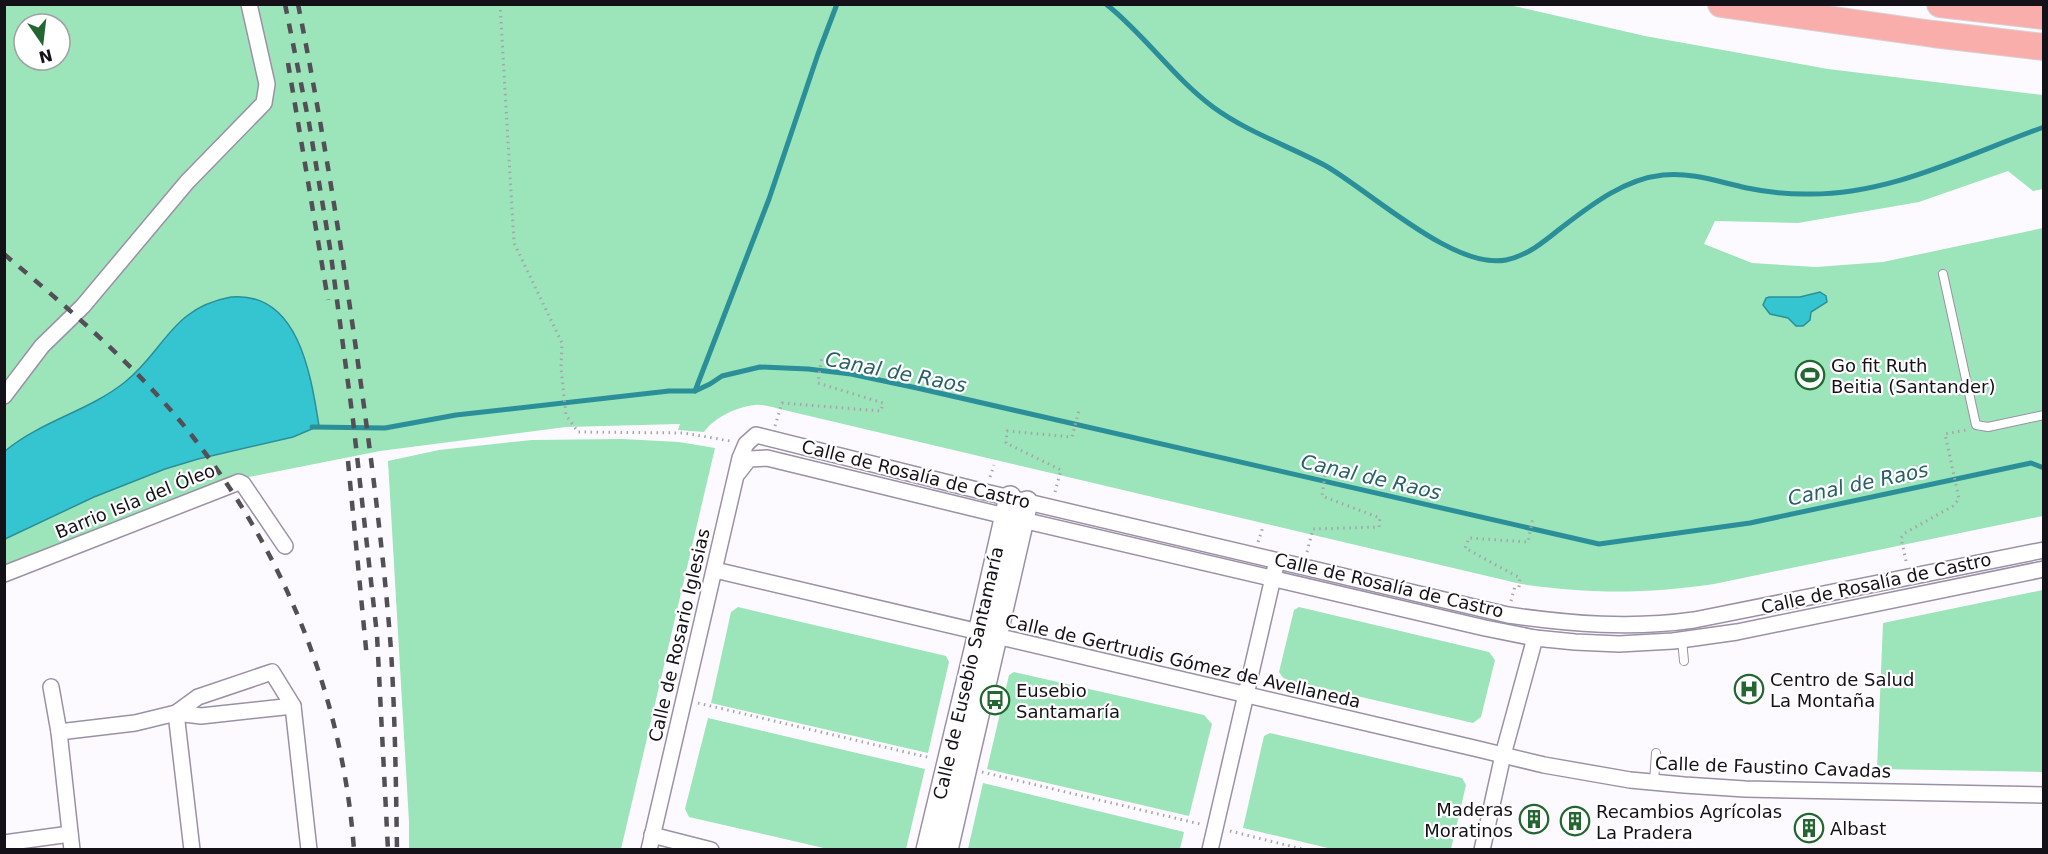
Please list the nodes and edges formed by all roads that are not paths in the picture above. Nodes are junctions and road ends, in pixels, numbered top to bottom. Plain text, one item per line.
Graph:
1 (249, 4) edge
2 (1721, 4) edge
3 (1940, 4) edge
4 (2043, 15) edge
5 (2043, 46) edge
6 (1942, 274) dead end
7 (4, 396) edge
8 (2043, 415) edge
9 (751, 439) joint
10 (737, 473) junction
11 (1016, 509) junction
12 (285, 546) dead end
13 (2043, 550) edge
14 (1277, 560) junction
15 (2043, 568) edge
16 (715, 570) junction
17 (4, 574) edge
18 (1273, 578) junction
19 (988, 635) junction
20 (1535, 638) junction
21 (1682, 640) junction
22 (1684, 662) dead end
23 (51, 687) dead end
24 (1246, 696) junction
25 (292, 706) junction
26 (176, 713) junction
27 (59, 732) junction
28 (1656, 753) dead end
29 (1503, 755) junction
30 (957, 765) junction
31 (1654, 782) junction
32 (2043, 795) edge
33 (70, 834) junction
34 (650, 842) edge
35 (4, 843) edge
36 (72, 849) edge
37 (192, 849) edge
38 (309, 849) edge
39 (711, 849) edge
40 (927, 849) edge
41 (947, 849) edge
42 (1210, 849) edge
43 (1482, 849) edge

1 - 7 street
2 - 5 highway
3 - 4 highway
6 - 8 lane
9 - 10 street, Calle de Rosario Iglesias
9 - 11 street, Calle de Rosalía de Castro
10 - 11 street, Calle de Rosalía de Castro
10 - 16 street, Calle de Rosario Iglesias
11 - 14 street, Calle de Rosalía de Castro
11 - 18 street, Calle de Rosalía de Castro
11 - 19 main road, Calle de Eusebio Santamaría
12 - 17 street, Barrio Isla del Óleo
13 - 14 street, Calle de Rosalía de Castro
14 - 18 street
15 - 21 street, Calle de Rosalía de Castro
16 - 19 street, Calle de Gertrudis Gómez de Avellaneda
16 - 34 street, Calle de Rosario Iglesias
18 - 20 street, Calle de Rosalía de Castro
18 - 24 street
19 - 24 street, Calle de Gertrudis Gómez de Avellaneda
19 - 30 main road, Calle de Eusebio Santamaría
20 - 21 street, Calle de Rosalía de Castro
20 - 29 street
21 - 22 lane
23 - 27 street
24 - 29 street, Calle de Gertrudis Gómez de Avellaneda
24 - 42 street
25 - 26 street
25 - 26 street
25 - 38 street
26 - 27 street
26 - 37 street
27 - 33 street
28 - 31 lane
29 - 31 street, Calle de Faustino Cavadas
29 - 43 street
30 - 40 main road, Calle de Eusebio Santamaría
30 - 41 main road, Calle de Eusebio Santamaría
31 - 32 street, Calle de Faustino Cavadas
33 - 35 street
33 - 36 street
34 - 39 street

